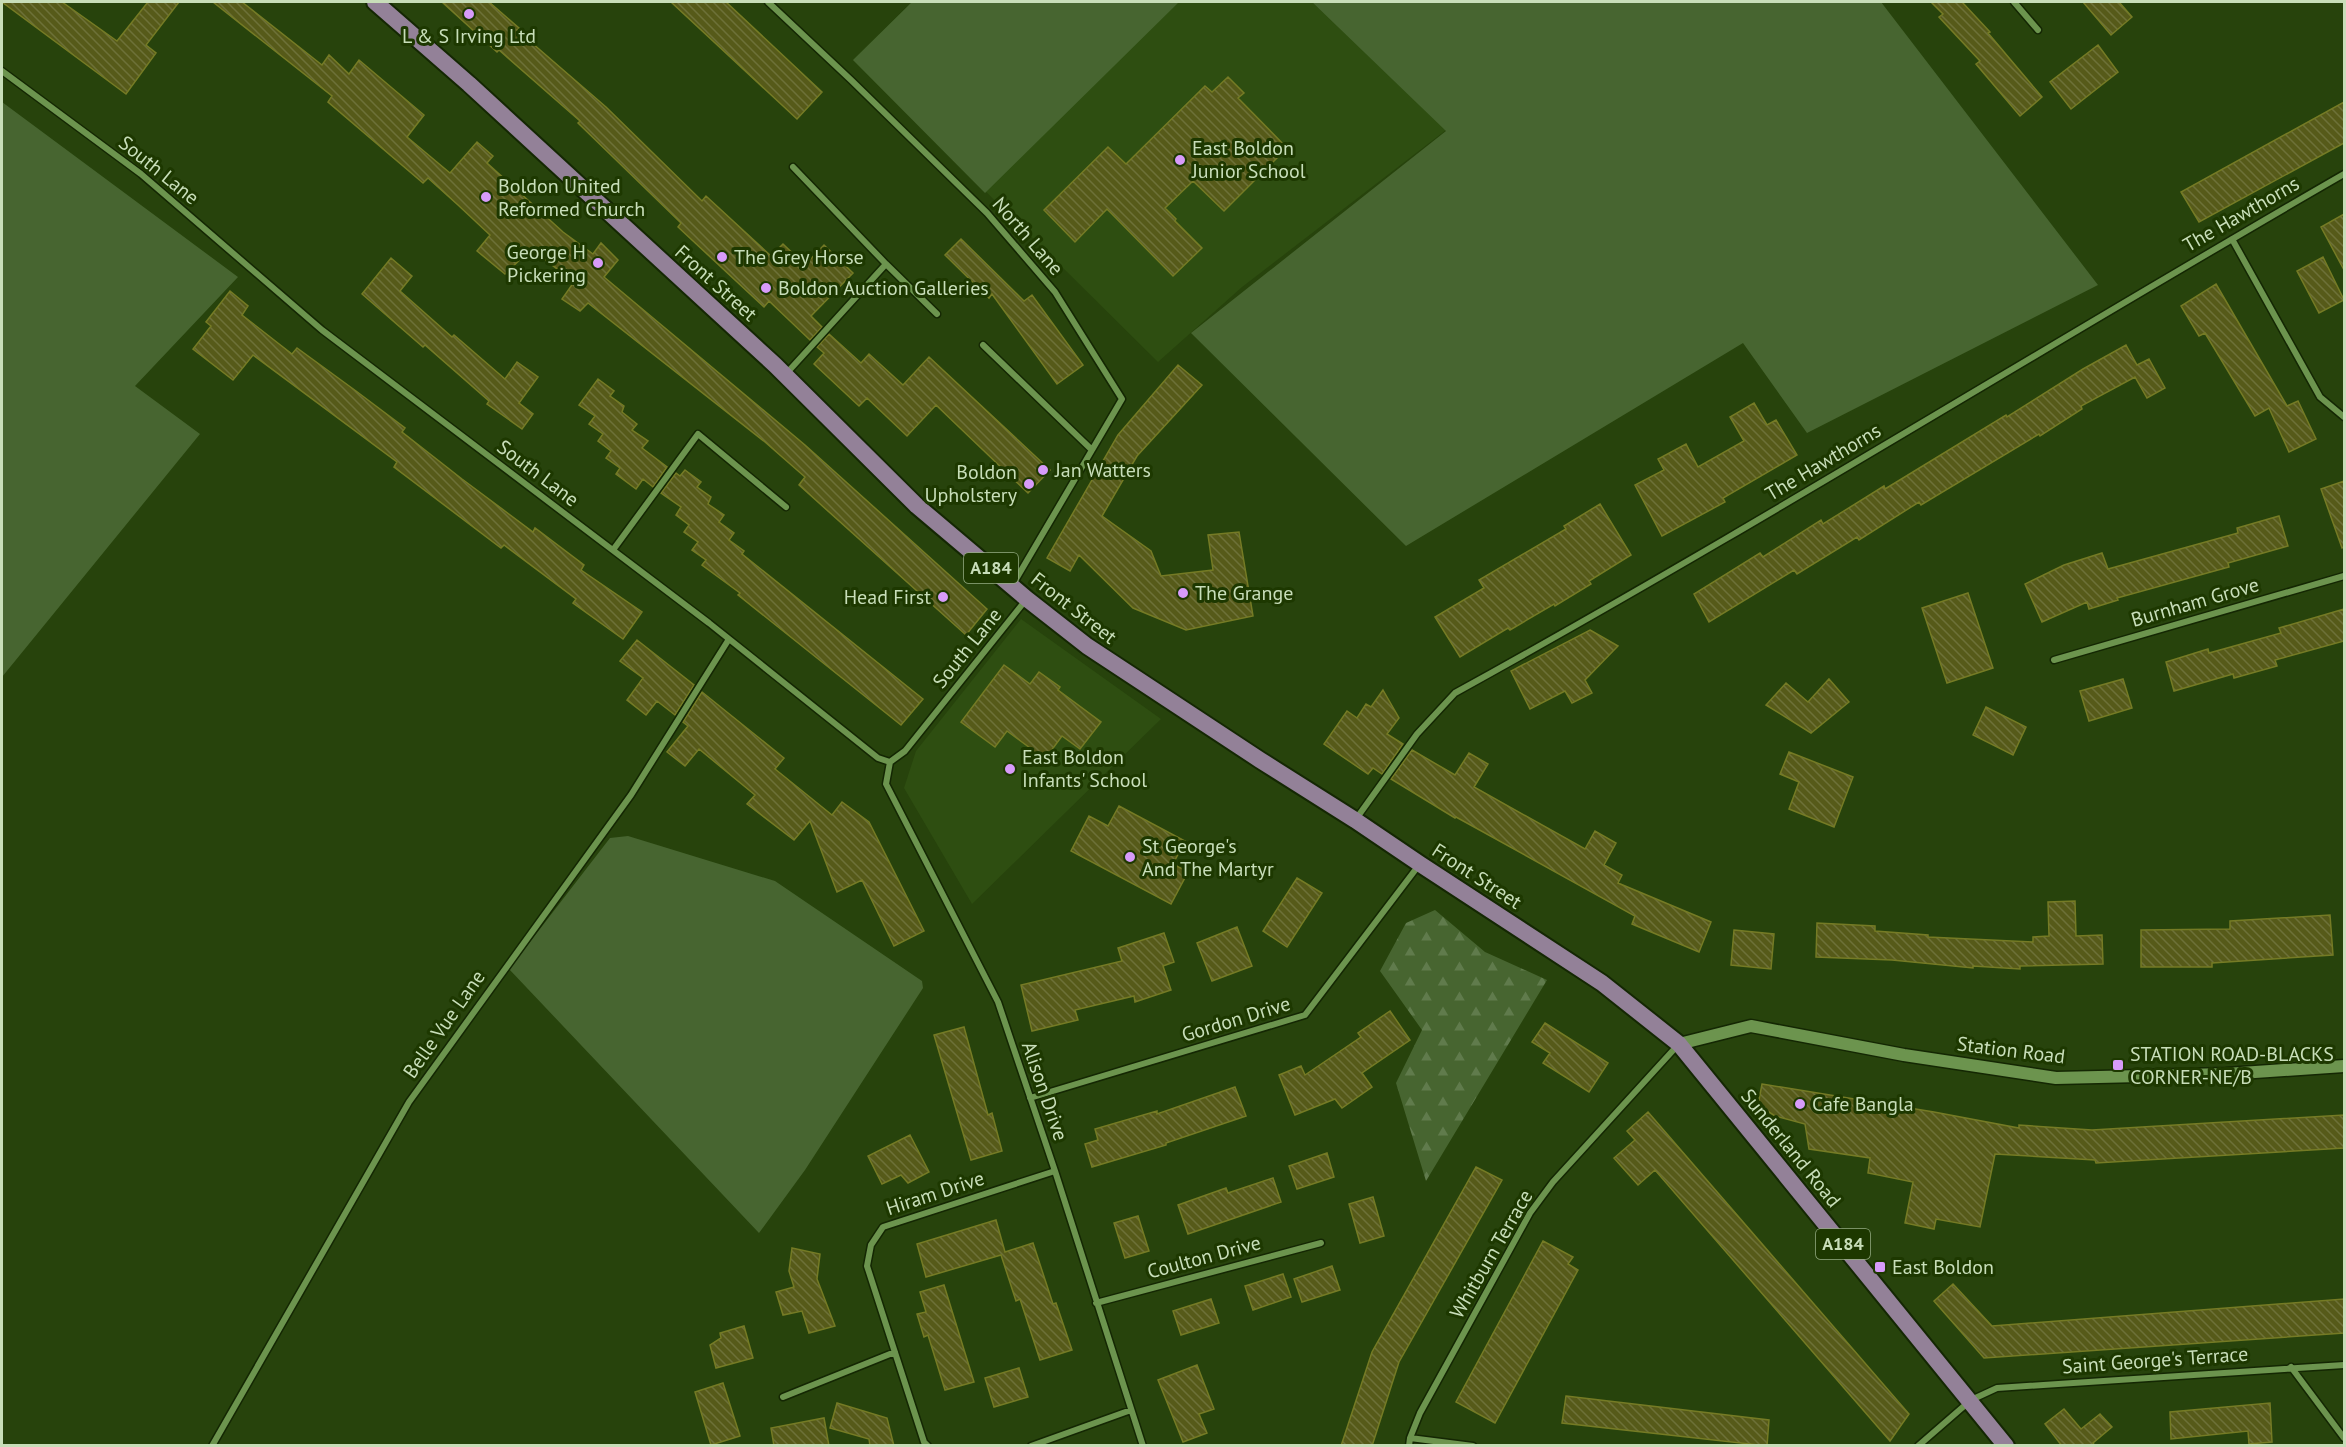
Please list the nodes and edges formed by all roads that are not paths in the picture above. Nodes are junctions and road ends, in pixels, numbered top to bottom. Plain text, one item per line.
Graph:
1 (375, 2) edge
2 (768, 2) edge
3 (2013, 2) edge
4 (2038, 30) dead end
5 (2, 71) edge
6 (793, 167) dead end
7 (2344, 174) edge
8 (2232, 238) junction
9 (886, 264) junction
10 (938, 314) dead end
11 (983, 345) dead end
12 (785, 375) junction
13 (2344, 417) edge
14 (1092, 450) junction
15 (786, 507) dead end
16 (613, 550) junction
17 (2344, 576) edge
18 (1012, 586) junction
19 (1027, 599) junction
20 (729, 639) junction
21 (2054, 660) dead end
22 (890, 762) junction
23 (1356, 820) junction
24 (1420, 864) junction
25 (1679, 1044) junction
26 (2344, 1066) edge
27 (1030, 1098) junction
28 (1055, 1171) junction
29 (1321, 1243) dead end
30 (1096, 1303) junction
31 (895, 1352) junction
32 (2344, 1365) edge
33 (2291, 1367) junction
34 (783, 1397) dead end
35 (1971, 1400) junction
36 (1131, 1410) junction
37 (1410, 1438) junction
38 (2344, 1438) edge
39 (212, 1446) edge
40 (928, 1446) edge
41 (1031, 1446) edge
42 (1143, 1446) edge
43 (1409, 1446) edge
44 (1473, 1446) edge
45 (1918, 1446) edge
46 (2006, 1446) edge

1 - 12 main road, Front Street / A184
2 - 14 street, North Lane
3 - 4 street
5 - 16 street, South Lane
6 - 9 street
7 - 8 street, The Hawthorns
8 - 13 street
8 - 23 street, The Hawthorns
9 - 10 street
9 - 12 street
11 - 14 street
12 - 18 main road, Front Street / A184
14 - 18 street
15 - 16 street
16 - 20 street, South Lane
17 - 21 street, Burnham Grove
18 - 19 main road, Front Street / A184
19 - 22 street, South Lane
19 - 23 main road, Front Street / A184
20 - 22 street, South Lane
20 - 39 street, Belle Vue Lane
22 - 27 street, Alison Drive
23 - 24 main road, Front Street / A184
24 - 25 main road, Front Street / A184
24 - 27 street, Gordon Drive
25 - 26 main road, Station Road
25 - 35 main road, Sunderland Road / A184
25 - 37 street, Whitburn Terrace
27 - 28 street, Alison Drive
28 - 30 street, Alison Drive
28 - 31 street, Hiram Drive
29 - 30 street, Coulton Drive
30 - 36 street, Alison Drive
31 - 34 street
31 - 40 street, Hiram Drive
32 - 33 street, Saint George's Terrace
33 - 35 street, Saint George's Terrace
33 - 38 street
35 - 45 street, Saint George's Terrace
35 - 46 main road, Sunderland Road / A184
36 - 41 street
36 - 42 street, Alison Drive
37 - 43 street, Whitburn Terrace
37 - 44 street

